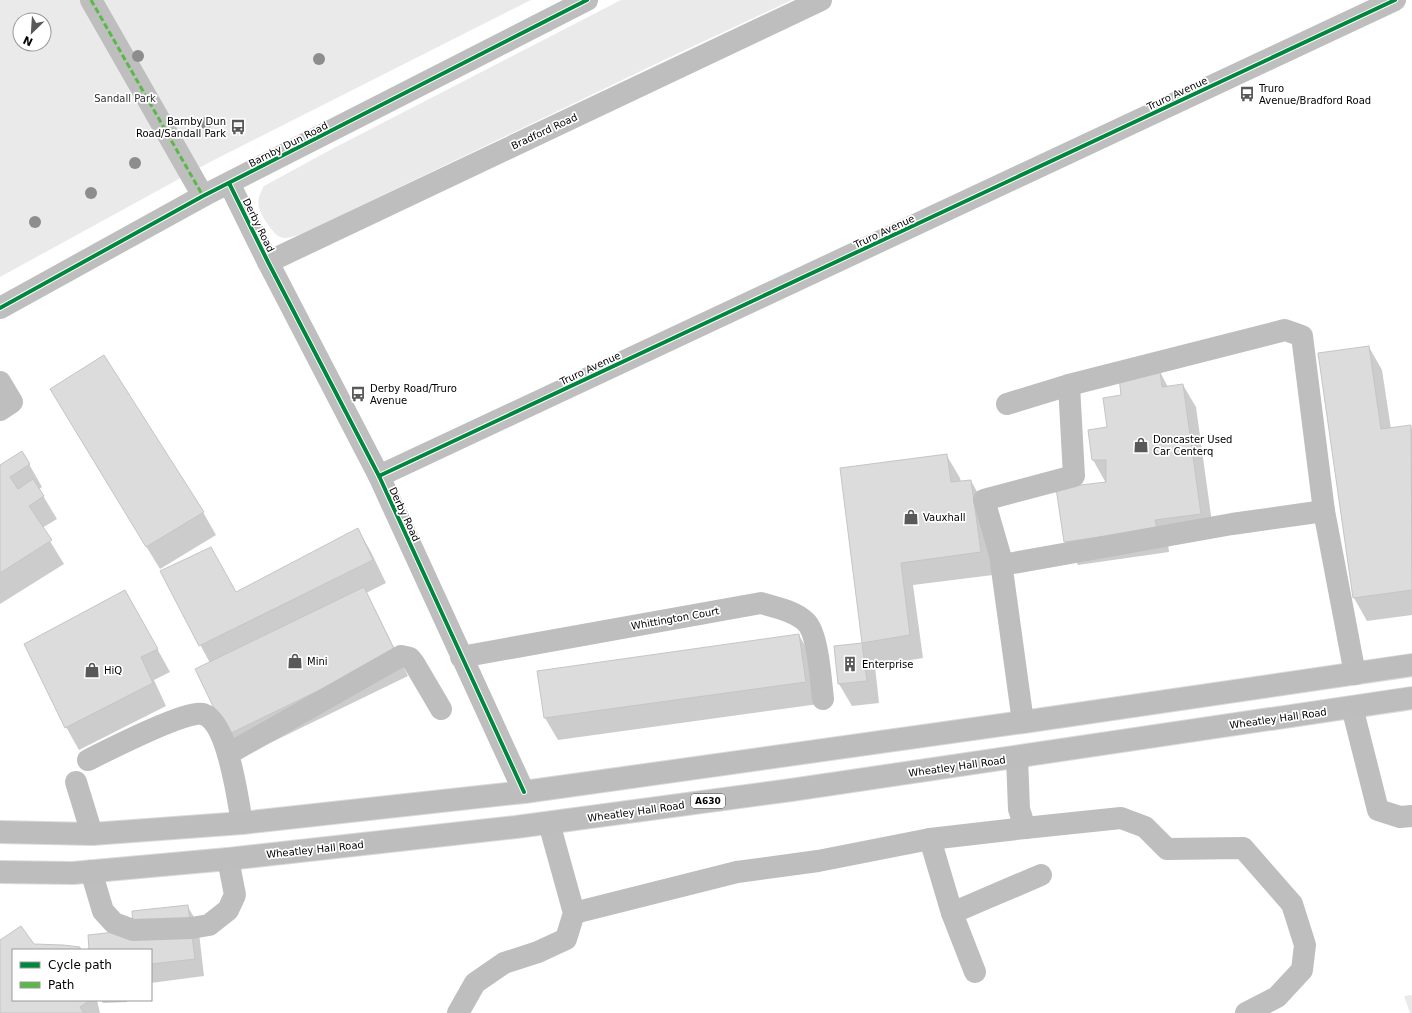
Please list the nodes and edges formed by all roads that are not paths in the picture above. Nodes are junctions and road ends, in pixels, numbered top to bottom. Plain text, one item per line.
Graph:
1 (92, 0) edge
2 (588, 0) edge
3 (820, 0) edge
4 (1395, 0) edge
5 (230, 183) junction
6 (203, 196) junction
7 (268, 262) junction
8 (0, 308) edge
9 (0, 382) edge
10 (1069, 385) junction
11 (1007, 404) dead end
12 (0, 410) edge
13 (379, 476) junction
14 (1324, 510) junction
15 (1002, 565) junction
16 (461, 656) junction
17 (1412, 665) edge
18 (1355, 674) junction
19 (1412, 698) edge
20 (823, 699) dead end
21 (1352, 707) junction
22 (442, 709) dead end
23 (1023, 722) junction
24 (228, 754) junction
25 (1017, 757) junction
26 (88, 760) dead end
27 (76, 782) dead end
28 (524, 792) junction
29 (1412, 816) edge
30 (242, 823) junction
31 (550, 823) junction
32 (1025, 828) junction
33 (0, 832) edge
34 (92, 834) junction
35 (930, 840) junction
36 (228, 859) junction
37 (91, 871) junction
38 (0, 872) edge
39 (1041, 875) dead end
40 (574, 913) junction
41 (952, 913) junction
42 (975, 972) dead end
43 (458, 1013) edge
44 (1246, 1013) edge

1 - 6 street
2 - 5 street, Barnby Dun Road
3 - 7 street, Bradford Road
4 - 13 street, Truro Avenue
5 - 6 street, Barnby Dun Road
5 - 7 street, Derby Road
6 - 8 street, Barnby Dun Road
7 - 13 street, Derby Road
9 - 12 street
10 - 11 street
10 - 14 street
10 - 15 street
13 - 16 street, Derby Road
14 - 15 street
14 - 18 street
15 - 23 street
16 - 20 street, Whittington Court
16 - 28 street, Derby Road
17 - 18 highway
18 - 23 highway
19 - 21 highway, Wheatley Hall Road / A630
21 - 25 highway, Wheatley Hall Road / A630
21 - 29 street
22 - 24 street
23 - 28 highway
24 - 26 street
24 - 30 street
25 - 31 highway, Wheatley Hall Road / A630
25 - 32 street
27 - 34 street
28 - 30 highway
30 - 34 highway
31 - 36 highway, Wheatley Hall Road / A630
31 - 40 street
32 - 35 street
32 - 44 street
33 - 34 highway
35 - 40 street
35 - 41 street
36 - 37 highway, Wheatley Hall Road / A630
36 - 37 street
37 - 38 highway, Wheatley Hall Road / A630
39 - 41 street
40 - 43 street
41 - 42 street

